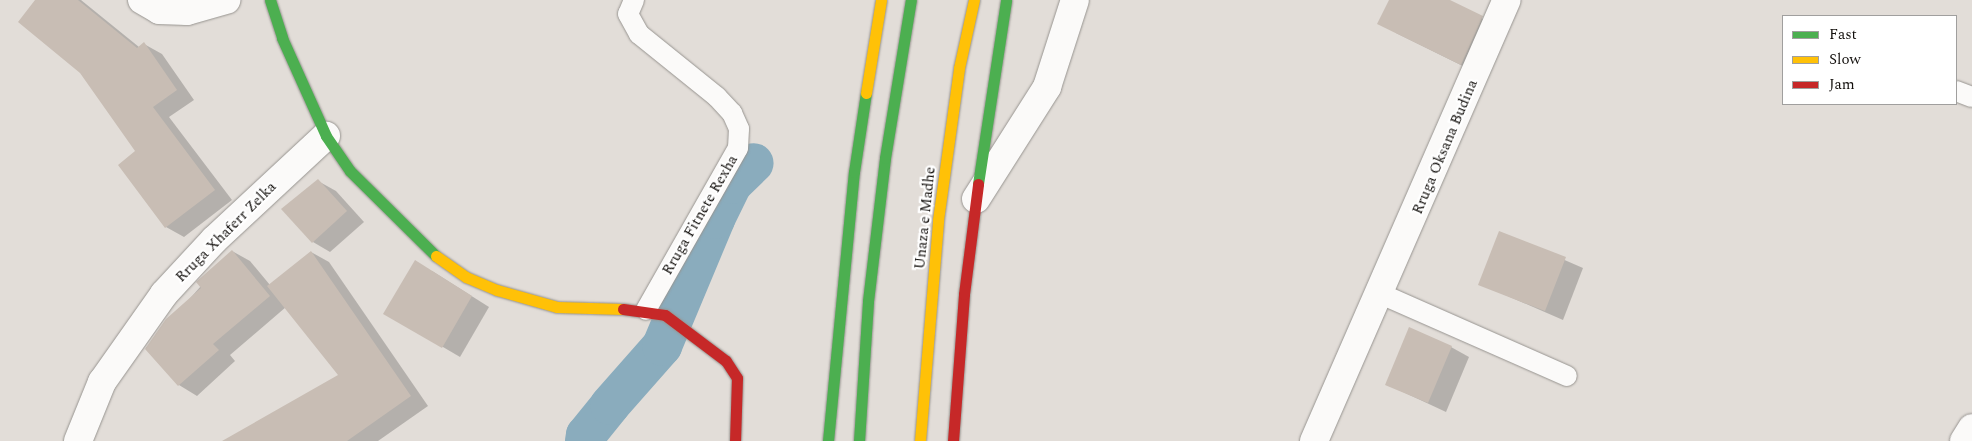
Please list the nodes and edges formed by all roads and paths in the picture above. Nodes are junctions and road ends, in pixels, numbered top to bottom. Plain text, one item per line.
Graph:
1 (142, 0) edge
2 (226, 0) edge
3 (270, 0) edge
4 (881, 0) edge
5 (911, 0) edge
6 (974, 0) edge
7 (1006, 0) edge
8 (1075, 0) edge
9 (1507, 0) edge
10 (631, 7) edge
11 (1957, 91) edge
12 (1972, 97) edge
13 (326, 136) junction
14 (976, 199) junction
15 (1381, 294) junction
16 (656, 312) junction
17 (1567, 376) dead end
18 (1972, 428) edge
19 (78, 441) edge
20 (735, 441) edge
21 (828, 441) edge
22 (859, 441) edge
23 (920, 441) edge
24 (953, 441) edge
25 (1314, 441) edge
26 (1964, 441) edge

1 - 2 street
3 - 13 main road
4 - 21 main road
5 - 22 main road
6 - 23 main road, Unaza e Madhe
7 - 14 main road
8 - 14 street
9 - 15 street, Rruga Oksana Budina
10 - 16 lane, Rruga Fitnete Rexha
11 - 12 lane
13 - 16 main road
13 - 19 street, Rruga Xhaferr Zelka
14 - 24 main road
15 - 17 lane
15 - 25 street, Rruga Oksana Budina
16 - 20 main road
18 - 26 street

